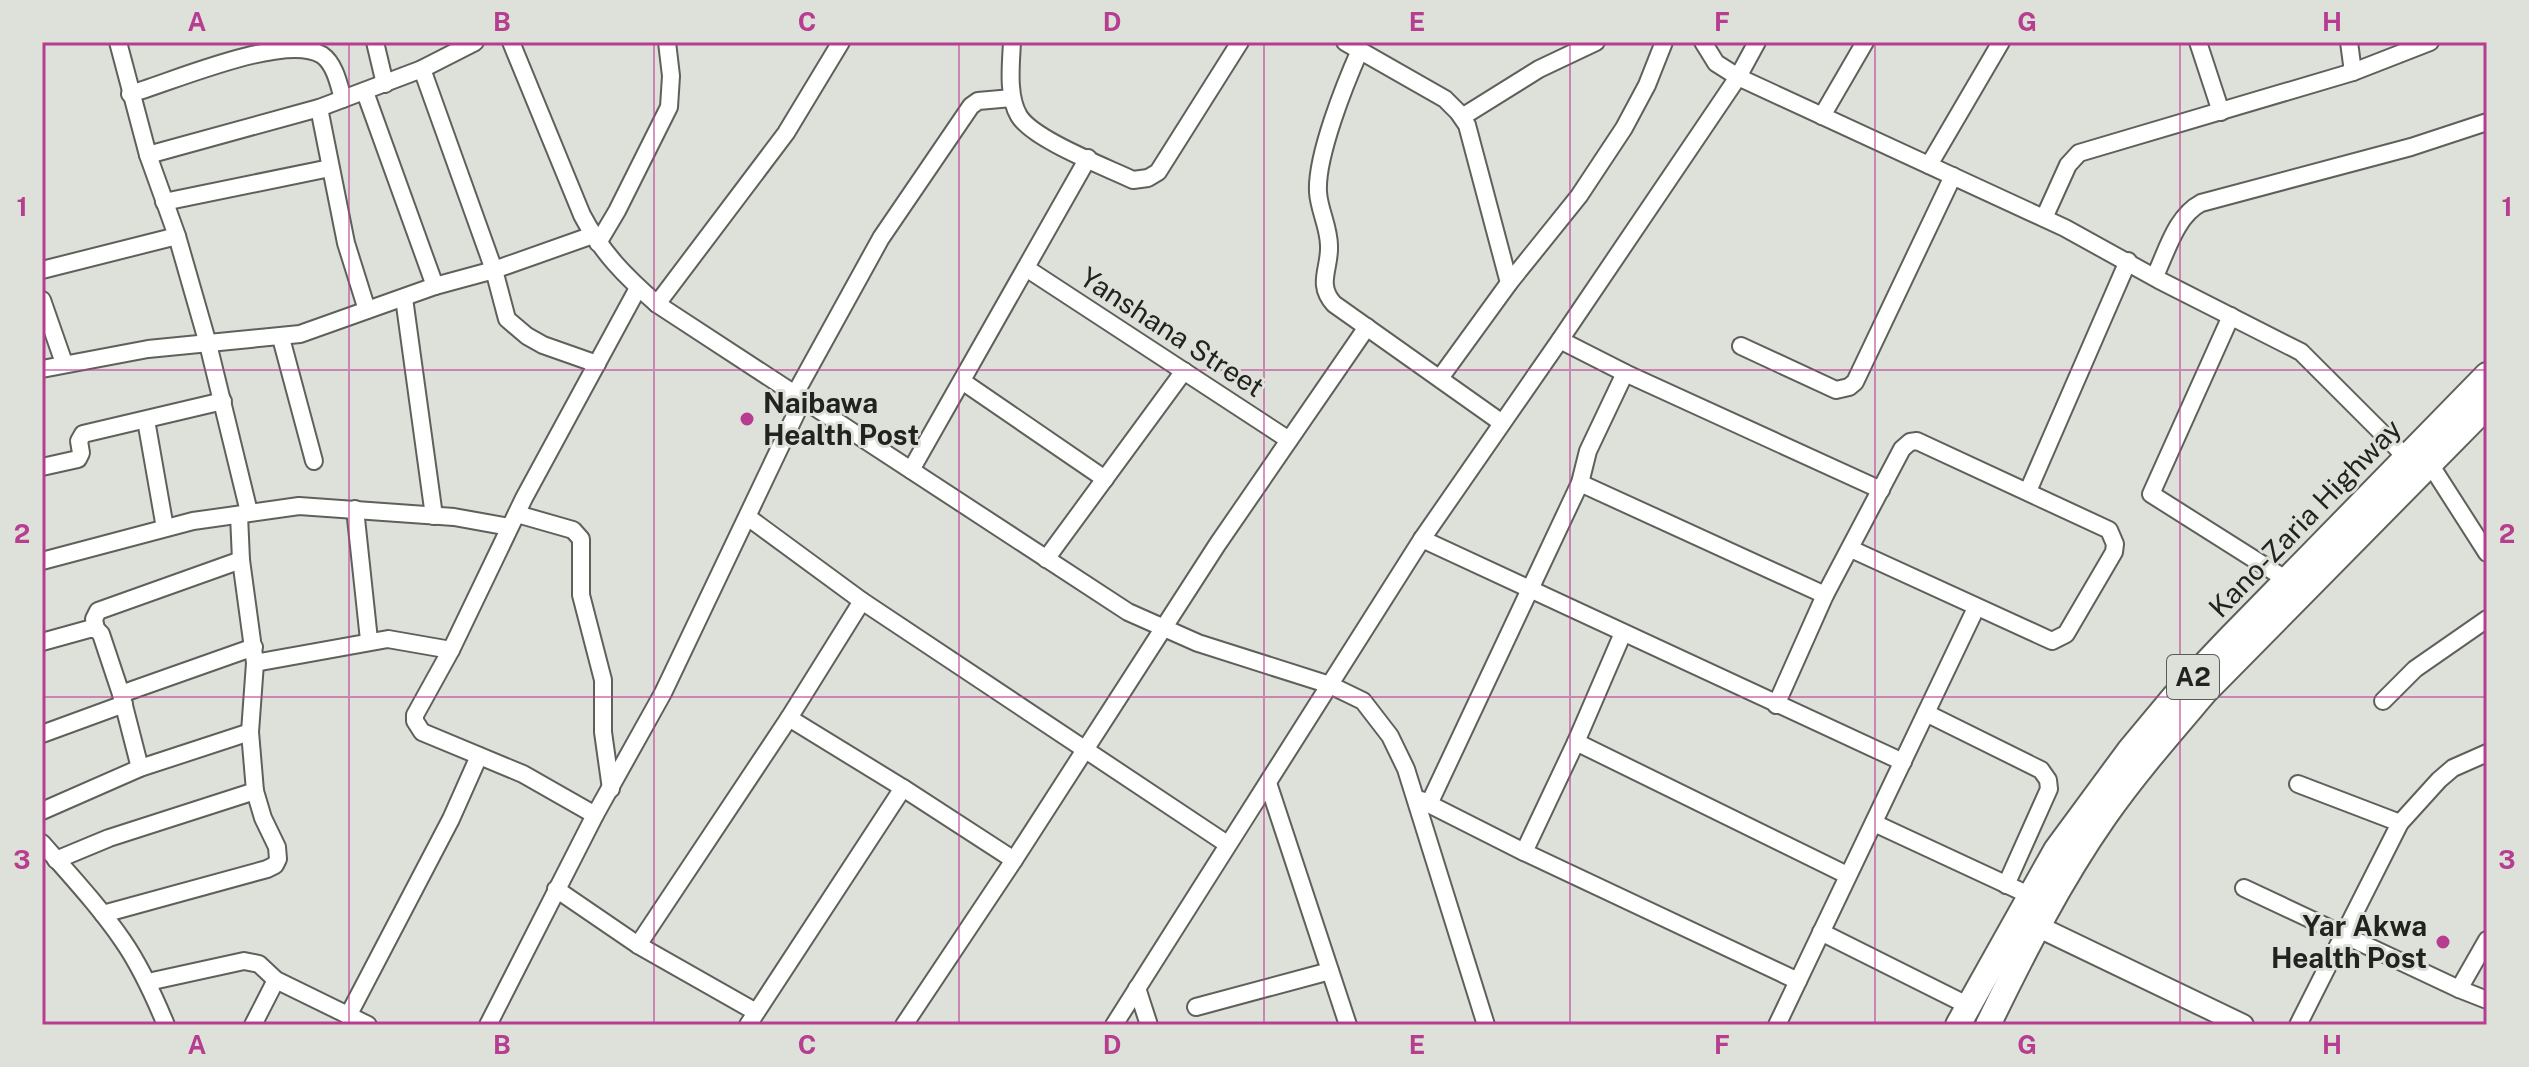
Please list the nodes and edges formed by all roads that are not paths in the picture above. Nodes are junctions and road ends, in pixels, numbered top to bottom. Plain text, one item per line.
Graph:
1 (118, 42) edge
2 (375, 42) edge
3 (475, 42) edge
4 (511, 42) edge
5 (667, 42) edge
6 (841, 42) edge
7 (1012, 42) edge
8 (1240, 42) edge
9 (1596, 42) edge
10 (1664, 42) edge
11 (1703, 42) edge
12 (1757, 42) edge
13 (1865, 42) edge
14 (2001, 42) edge
15 (2198, 42) edge
16 (2349, 42) edge
17 (2430, 42) edge
18 (1352, 46) edge
19 (252, 48) edge
20 (422, 69) junction
21 (2353, 72) junction
22 (1738, 77) junction
23 (385, 84) junction
24 (365, 92) junction
25 (130, 94) junction
26 (1012, 98) junction
27 (343, 99) junction
28 (319, 108) junction
29 (2221, 112) junction
30 (1822, 116) junction
31 (1462, 117) junction
32 (2487, 122) edge
33 (148, 155) junction
34 (1088, 158) junction
35 (1929, 165) junction
36 (330, 168) junction
37 (1953, 176) junction
38 (164, 202) junction
39 (2044, 218) junction
40 (177, 236) junction
41 (595, 239) junction
42 (2128, 261) junction
43 (1026, 268) junction
44 (42, 270) edge
45 (494, 270) junction
46 (2155, 276) junction
47 (1509, 283) junction
48 (435, 286) junction
49 (638, 288) junction
50 (404, 298) junction
51 (42, 300) edge
52 (657, 304) junction
53 (367, 310) junction
54 (2231, 316) junction
55 (1367, 327) junction
56 (281, 338) junction
57 (1560, 340) junction
58 (208, 344) junction
59 (1741, 346) dead end
60 (64, 363) junction
61 (597, 364) junction
62 (42, 369) edge
63 (1184, 371) junction
64 (1625, 373) junction
65 (2487, 375) edge
66 (1440, 378) junction
67 (962, 381) junction
68 (799, 397) junction
69 (223, 401) junction
70 (2487, 406) edge
71 (146, 420) junction
72 (1502, 423) junction
73 (1289, 440) junction
74 (2418, 460) junction
75 (314, 461) dead end
76 (42, 467) edge
77 (911, 470) junction
78 (1105, 479) junction
79 (1580, 483) junction
80 (1881, 490) junction
81 (2028, 491) junction
82 (355, 509) junction
83 (244, 513) junction
84 (434, 516) junction
85 (749, 518) junction
86 (513, 520) junction
87 (165, 528) junction
88 (1422, 539) junction
89 (1851, 549) junction
90 (2487, 553) edge
91 (1046, 559) junction
92 (241, 560) junction
93 (42, 561) edge
94 (2287, 580) junction
95 (1529, 589) junction
96 (1825, 595) junction
97 (862, 601) junction
98 (1976, 608) junction
99 (2487, 619) edge
100 (96, 629) junction
101 (1163, 629) junction
102 (1623, 633) junction
103 (369, 640) junction
104 (42, 642) edge
105 (451, 650) junction
106 (254, 655) junction
107 (1330, 685) junction
108 (122, 699) junction
109 (2383, 701) dead end
110 (1776, 705) junction
111 (1926, 713) junction
112 (789, 718) junction
113 (250, 732) junction
114 (42, 734) edge
115 (1576, 742) junction
116 (1084, 748) junction
117 (2487, 753) edge
118 (479, 756) junction
119 (1903, 762) junction
120 (140, 768) junction
121 (1268, 783) junction
122 (2298, 784) dead end
123 (903, 788) junction
124 (611, 789) junction
125 (255, 791) junction
126 (1422, 801) junction
127 (42, 810) edge
128 (595, 815) junction
129 (1874, 823) junction
130 (2400, 823) junction
131 (42, 843) edge
132 (1227, 844) junction
133 (1524, 852) junction
134 (56, 860) junction
135 (1014, 860) junction
136 (1847, 875) junction
137 (2006, 885) junction
138 (2244, 888) dead end
139 (556, 889) junction
140 (2029, 895) junction
141 (103, 914) junction
142 (2037, 926) junction
143 (1821, 932) junction
144 (2345, 935) junction
145 (2487, 940) edge
146 (638, 945) junction
147 (1330, 971) junction
148 (276, 980) junction
149 (1798, 981) junction
150 (148, 982) junction
151 (1137, 988) junction
152 (2459, 989) junction
153 (2487, 1000) edge
154 (1196, 1007) dead end
155 (1963, 1015) edge
156 (348, 1016) junction
157 (752, 1019) edge
158 (495, 1022) edge
159 (2236, 1023) edge
160 (166, 1025) edge
161 (253, 1025) edge
162 (368, 1025) edge
163 (904, 1025) edge
164 (1114, 1025) edge
165 (1149, 1025) edge
166 (1348, 1025) edge
167 (1486, 1025) edge
168 (1777, 1025) edge
169 (1988, 1025) edge
170 (2298, 1025) edge

1 - 25 street
2 - 23 street
3 - 20 street
4 - 41 street
5 - 41 street
6 - 52 street
7 - 26 street
8 - 34 street
9 - 31 street
10 - 47 street
11 - 22 street
12 - 22 street
13 - 30 street
14 - 35 street
15 - 29 street
16 - 21 street
17 - 21 street
18 - 31 street
18 - 55 street
19 - 25 street
19 - 27 street
20 - 23 street
20 - 45 street
21 - 29 street
22 - 30 street
22 - 57 street
23 - 24 street
24 - 27 street
24 - 48 street
25 - 33 street
26 - 34 street
26 - 68 street
27 - 28 street
28 - 33 street
28 - 36 street
29 - 39 street
30 - 35 street
31 - 47 street
32 - 46 street
33 - 38 street
34 - 43 street
35 - 37 street
36 - 38 street
36 - 53 street
37 - 39 street
37 - 59 street
38 - 40 street
39 - 42 street
40 - 44 street
40 - 58 street
41 - 45 street
41 - 49 street
42 - 46 street
42 - 81 street
43 - 63 street, Yanshana Street
43 - 67 street
45 - 48 street
45 - 61 street
46 - 54 street
47 - 66 street
48 - 50 street
49 - 52 street
49 - 61 street
50 - 53 street
50 - 84 street
51 - 60 street
52 - 68 street
53 - 56 street
54 - 74 street
54 - 94 street
55 - 66 street
55 - 73 street
56 - 58 street
56 - 75 street
57 - 64 street
57 - 72 street
58 - 60 street
58 - 69 street
60 - 62 street
61 - 86 street
63 - 73 street, Yanshana Street
63 - 78 street
64 - 79 street
64 - 80 street
65 - 74 highway, Kano-Zaria Highway / A2
66 - 72 street
67 - 77 street
67 - 78 street
68 - 77 street
68 - 85 street
69 - 71 street
69 - 83 street
70 - 74 highway, Kano-Zaria Highway / A2
71 - 76 street
71 - 87 street
72 - 88 street
73 - 101 street
74 - 90 street
74 - 94 highway, Kano-Zaria Highway / A2
74 - 142 highway, Kano-Zaria Highway / A2
77 - 91 street
78 - 91 street
79 - 95 street
79 - 96 street
80 - 81 street
80 - 89 street
81 - 98 street
82 - 83 street
82 - 84 street
82 - 103 street
83 - 87 street
83 - 92 street
84 - 86 street
85 - 97 street
85 - 124 street
86 - 105 street
86 - 124 street
87 - 93 street
88 - 95 street
88 - 107 street
89 - 96 street
89 - 98 street
91 - 101 street
92 - 100 street
92 - 106 street
94 - 140 highway, Kano-Zaria Highway / A2
95 - 102 street
95 - 126 street
96 - 110 street
97 - 112 street
97 - 116 street
98 - 111 street
99 - 109 street
100 - 104 street
100 - 108 street
101 - 107 street
101 - 116 street
102 - 110 street
102 - 115 street
103 - 105 street
103 - 106 street
105 - 118 street
106 - 108 street
106 - 113 street
107 - 121 street
107 - 126 street
108 - 114 street
108 - 120 street
110 - 119 street
111 - 119 street
111 - 137 street
112 - 123 street
112 - 146 street
113 - 120 street
113 - 125 street
115 - 133 street
115 - 136 street
116 - 132 street
116 - 135 street
117 - 130 street
118 - 128 street
118 - 156 street
119 - 129 street
120 - 127 street
121 - 132 street
121 - 147 street
122 - 130 street
123 - 135 street
123 - 157 street
124 - 128 street
125 - 134 street
125 - 141 street
126 - 133 street
126 - 167 street
128 - 139 street
129 - 136 street
129 - 137 street
130 - 144 street
131 - 134 street
132 - 151 street
133 - 149 street
134 - 141 street
135 - 163 street
136 - 143 street
137 - 140 street
138 - 144 street
139 - 146 street
139 - 158 street
140 - 155 highway, Kano-Zaria Highway / A2
141 - 150 street
142 - 159 main road
142 - 169 highway, Kano-Zaria Highway / A2
143 - 149 street
143 - 155 street
144 - 152 street
144 - 170 street
145 - 152 street
146 - 157 street
147 - 154 street
147 - 166 street
148 - 150 street
148 - 156 street
148 - 161 street
149 - 168 street
150 - 160 street
151 - 164 street
151 - 165 street
152 - 153 street
156 - 162 street

